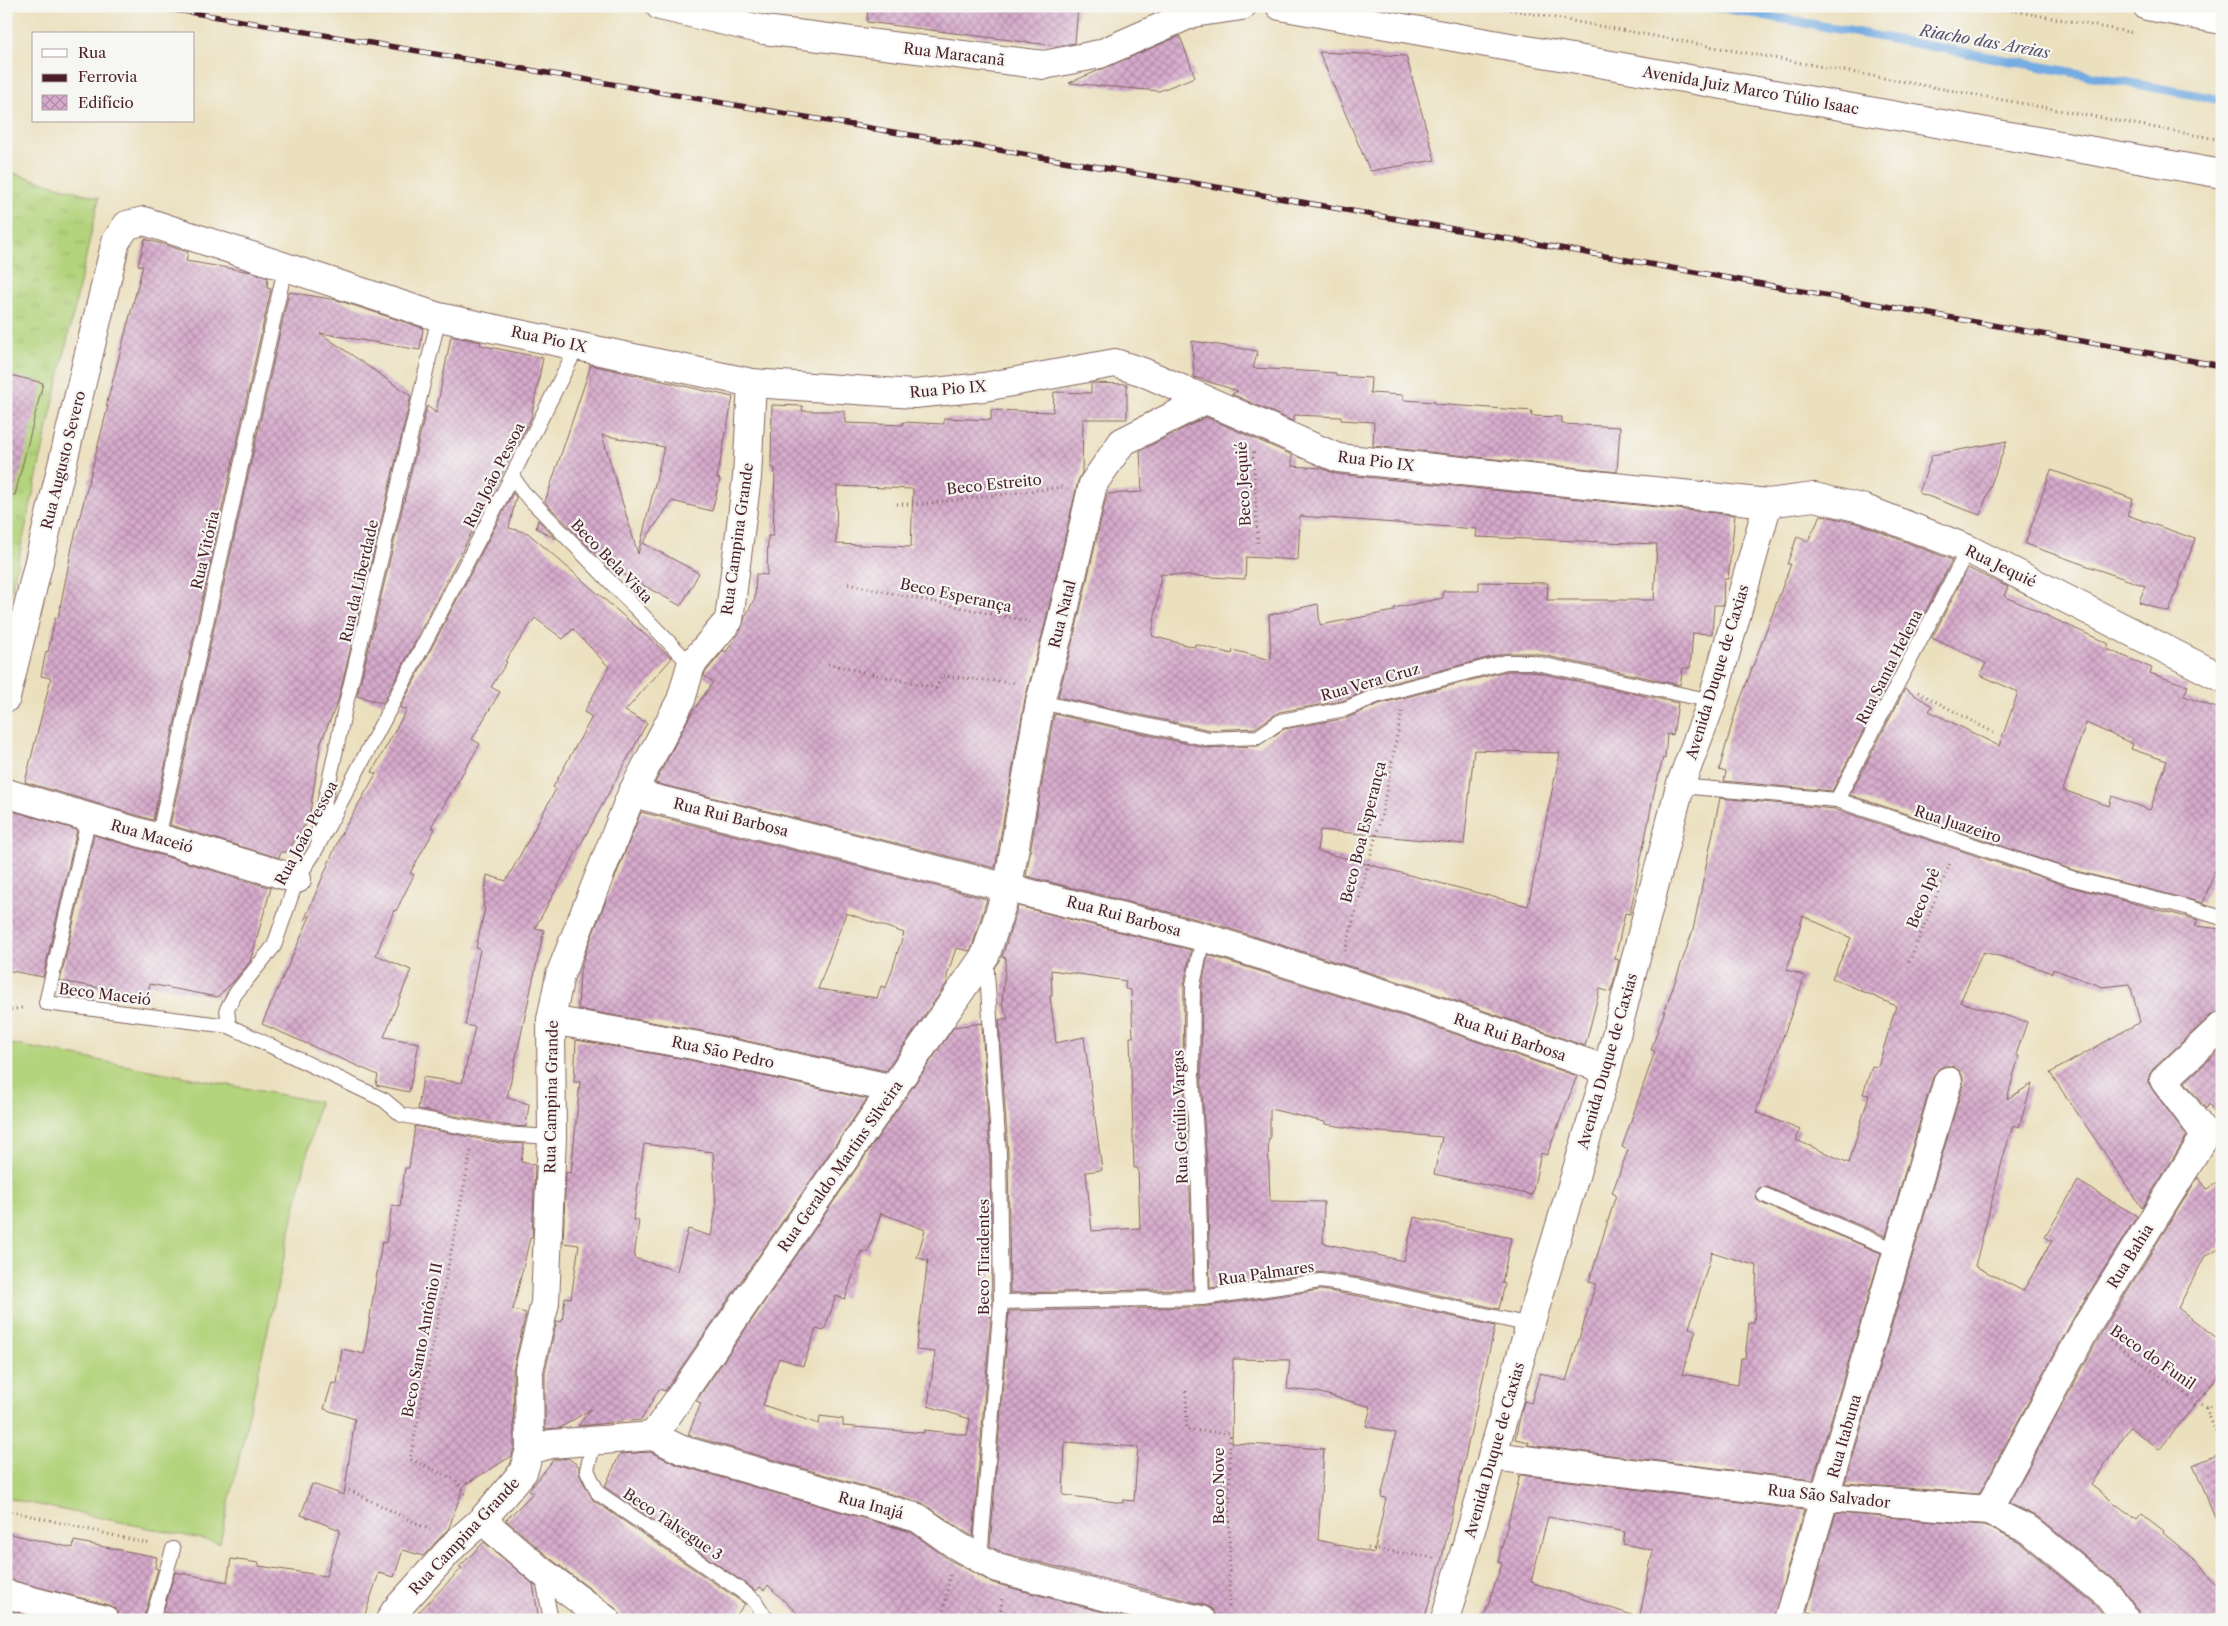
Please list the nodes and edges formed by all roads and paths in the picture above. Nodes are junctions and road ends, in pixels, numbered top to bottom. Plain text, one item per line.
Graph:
1 (660, 6) edge
2 (1242, 6) edge
3 (1280, 6) edge
4 (1490, 6) edge
5 (1987, 6) edge
6 (2147, 6) edge
7 (2222, 20) edge
8 (2144, 35) dead end
9 (2222, 140) edge
10 (2222, 174) edge
11 (127, 225) joint
12 (285, 268) junction
13 (439, 317) junction
14 (578, 345) junction
15 (752, 383) junction
16 (1205, 400) junction
17 (1251, 421) junction
18 (512, 476) junction
19 (1093, 484) junction
20 (1768, 503) junction
21 (897, 504) dead end
22 (1258, 545) dead end
23 (1968, 549) junction
24 (848, 584) dead end
25 (1060, 628) junction
26 (828, 664) dead end
27 (691, 666) junction
28 (2222, 678) edge
29 (1900, 682) junction
30 (1406, 688) junction
31 (1042, 694) junction
32 (6, 698) edge
33 (1712, 701) junction
34 (1996, 734) dead end
35 (1680, 786) junction
36 (6, 793) edge
37 (632, 793) junction
38 (1837, 800) junction
39 (89, 817) junction
40 (158, 838) junction
41 (1958, 842) junction
42 (314, 854) junction
43 (297, 879) junction
44 (1008, 886) junction
45 (2222, 918) edge
46 (1203, 937) junction
47 (986, 954) junction
48 (1909, 962) dead end
49 (1337, 979) junction
50 (551, 1020) junction
51 (229, 1026) junction
52 (2222, 1026) edge
53 (1607, 1070) junction
54 (1948, 1081) dead end
55 (894, 1089) junction
56 (476, 1129) junction
57 (552, 1137) junction
58 (1764, 1195) dead end
59 (1898, 1251) junction
60 (1202, 1298) junction
61 (1001, 1302) junction
62 (2088, 1324) junction
63 (1530, 1325) junction
64 (1186, 1391) dead end
65 (2222, 1402) edge
66 (2206, 1408) junction
67 (653, 1436) junction
68 (594, 1442) junction
69 (2222, 1448) edge
70 (530, 1450) junction
71 (1493, 1456) junction
72 (349, 1490) dead end
73 (1826, 1497) junction
74 (6, 1510) edge
75 (1988, 1510) junction
76 (482, 1520) junction
77 (456, 1543) junction
78 (956, 1545) junction
79 (1368, 1548) dead end
80 (173, 1549) joint
81 (980, 1559) junction
82 (1462, 1563) junction
83 (541, 1571) junction
84 (6, 1594) edge
85 (1229, 1610) dead end
86 (1129, 1612) edge
87 (105, 1620) edge
88 (152, 1620) edge
89 (390, 1620) edge
90 (551, 1620) edge
91 (606, 1620) edge
92 (767, 1620) edge
93 (942, 1620) edge
94 (1201, 1620) edge
95 (1445, 1620) edge
96 (1788, 1620) edge
97 (2126, 1620) edge

1 - 2 street, Rua Maracanã
3 - 10 street, Avenida Juiz Marco Túlio Isaac
4 - 9 path
5 - 8 path
6 - 7 street
11 - 12 street, Rua Pio IX
11 - 32 street, Rua Augusto Severo
12 - 13 street, Rua Pio IX
12 - 40 lane, Rua Vitória
13 - 14 street, Rua Pio IX
13 - 42 lane, Rua da Liberdade
14 - 15 street, Rua Pio IX
14 - 18 lane, Rua João Pessoa
15 - 16 street, Rua Pio IX
15 - 27 street, Rua Campina Grande
16 - 17 street, Rua Pio IX
16 - 19 street, Rua Natal
17 - 20 street, Rua Pio IX
17 - 22 path, Beco Jequié
18 - 27 lane, Beco Bela Vista
18 - 42 lane, Rua João Pessoa
19 - 21 path, Beco Estreito
19 - 25 street, Rua Natal
20 - 23 street, Rua Jequié
20 - 33 street, Avenida Duque de Caxias
23 - 28 street, Rua Jequié
23 - 29 lane, Rua Santa Helena
24 - 25 path, Beco Esperança
25 - 31 street, Rua Natal
26 - 31 path
27 - 37 street, Rua Campina Grande
29 - 34 path
29 - 38 lane, Rua Santa Helena
30 - 31 lane, Rua Vera Cruz
30 - 33 lane, Rua Vera Cruz
30 - 49 path, Beco Boa Esperança
31 - 44 street, Rua Natal
33 - 35 street, Avenida Duque de Caxias
35 - 38 lane, Rua Juazeiro
35 - 53 street, Avenida Duque de Caxias
36 - 39 street, Rua Maceió
37 - 44 street, Rua Rui Barbosa
37 - 50 street, Rua Campina Grande
38 - 41 lane, Rua Juazeiro
39 - 40 street, Rua Maceió
39 - 51 lane, Beco Maceió
40 - 43 street, Rua Maceió
41 - 45 lane, Rua Juazeiro
41 - 48 path, Beco Ipê
42 - 43 lane, Rua João Pessoa
43 - 51 lane, Rua João Pessoa
44 - 46 street, Rua Rui Barbosa
44 - 47 street, Rua Geraldo Martins Silveira
46 - 49 street, Rua Rui Barbosa
46 - 60 lane, Rua Getúlio Vargas
47 - 55 street, Rua Geraldo Martins Silveira
47 - 61 lane, Beco Tiradentes
49 - 53 street, Rua Rui Barbosa
50 - 55 street, Rua São Pedro
50 - 57 street, Rua Campina Grande
51 - 56 lane
52 - 62 street, Rua Bahia
53 - 63 street, Avenida Duque de Caxias
54 - 59 street, Rua Itabuna
55 - 67 street, Rua Geraldo Martins Silveira
56 - 57 lane
56 - 76 path, Beco Santo Antônio II
57 - 70 street, Rua Campina Grande
58 - 59 lane
59 - 73 street, Rua Itabuna
60 - 61 lane, Rua Palmares
60 - 63 lane, Rua Palmares
61 - 81 lane, Beco Tiradentes
62 - 66 path, Beco do Funil
62 - 75 street, Rua Bahia
63 - 71 street, Avenida Duque de Caxias
64 - 85 path, Beco Nove
65 - 66 path
66 - 69 path
67 - 68 street
67 - 78 street, Rua Inajá
68 - 70 street
68 - 92 lane, Beco Talvegue 3
70 - 76 street, Rua Campina Grande
71 - 73 street, Rua São Salvador
71 - 82 street, Avenida Duque de Caxias
72 - 77 path
73 - 75 street, Rua São Salvador
73 - 96 street, Rua Itabuna
74 - 80 path
75 - 97 street, Rua São Salvador
76 - 77 street, Rua Campina Grande
76 - 83 street
77 - 89 street, Rua Campina Grande
78 - 81 street, Rua Inajá
78 - 93 path
79 - 82 path
80 - 88 lane
81 - 86 street, Rua Inajá
82 - 95 street, Avenida Duque de Caxias
83 - 90 lane
83 - 91 street
84 - 87 street
86 - 94 street, Rua Inajá

